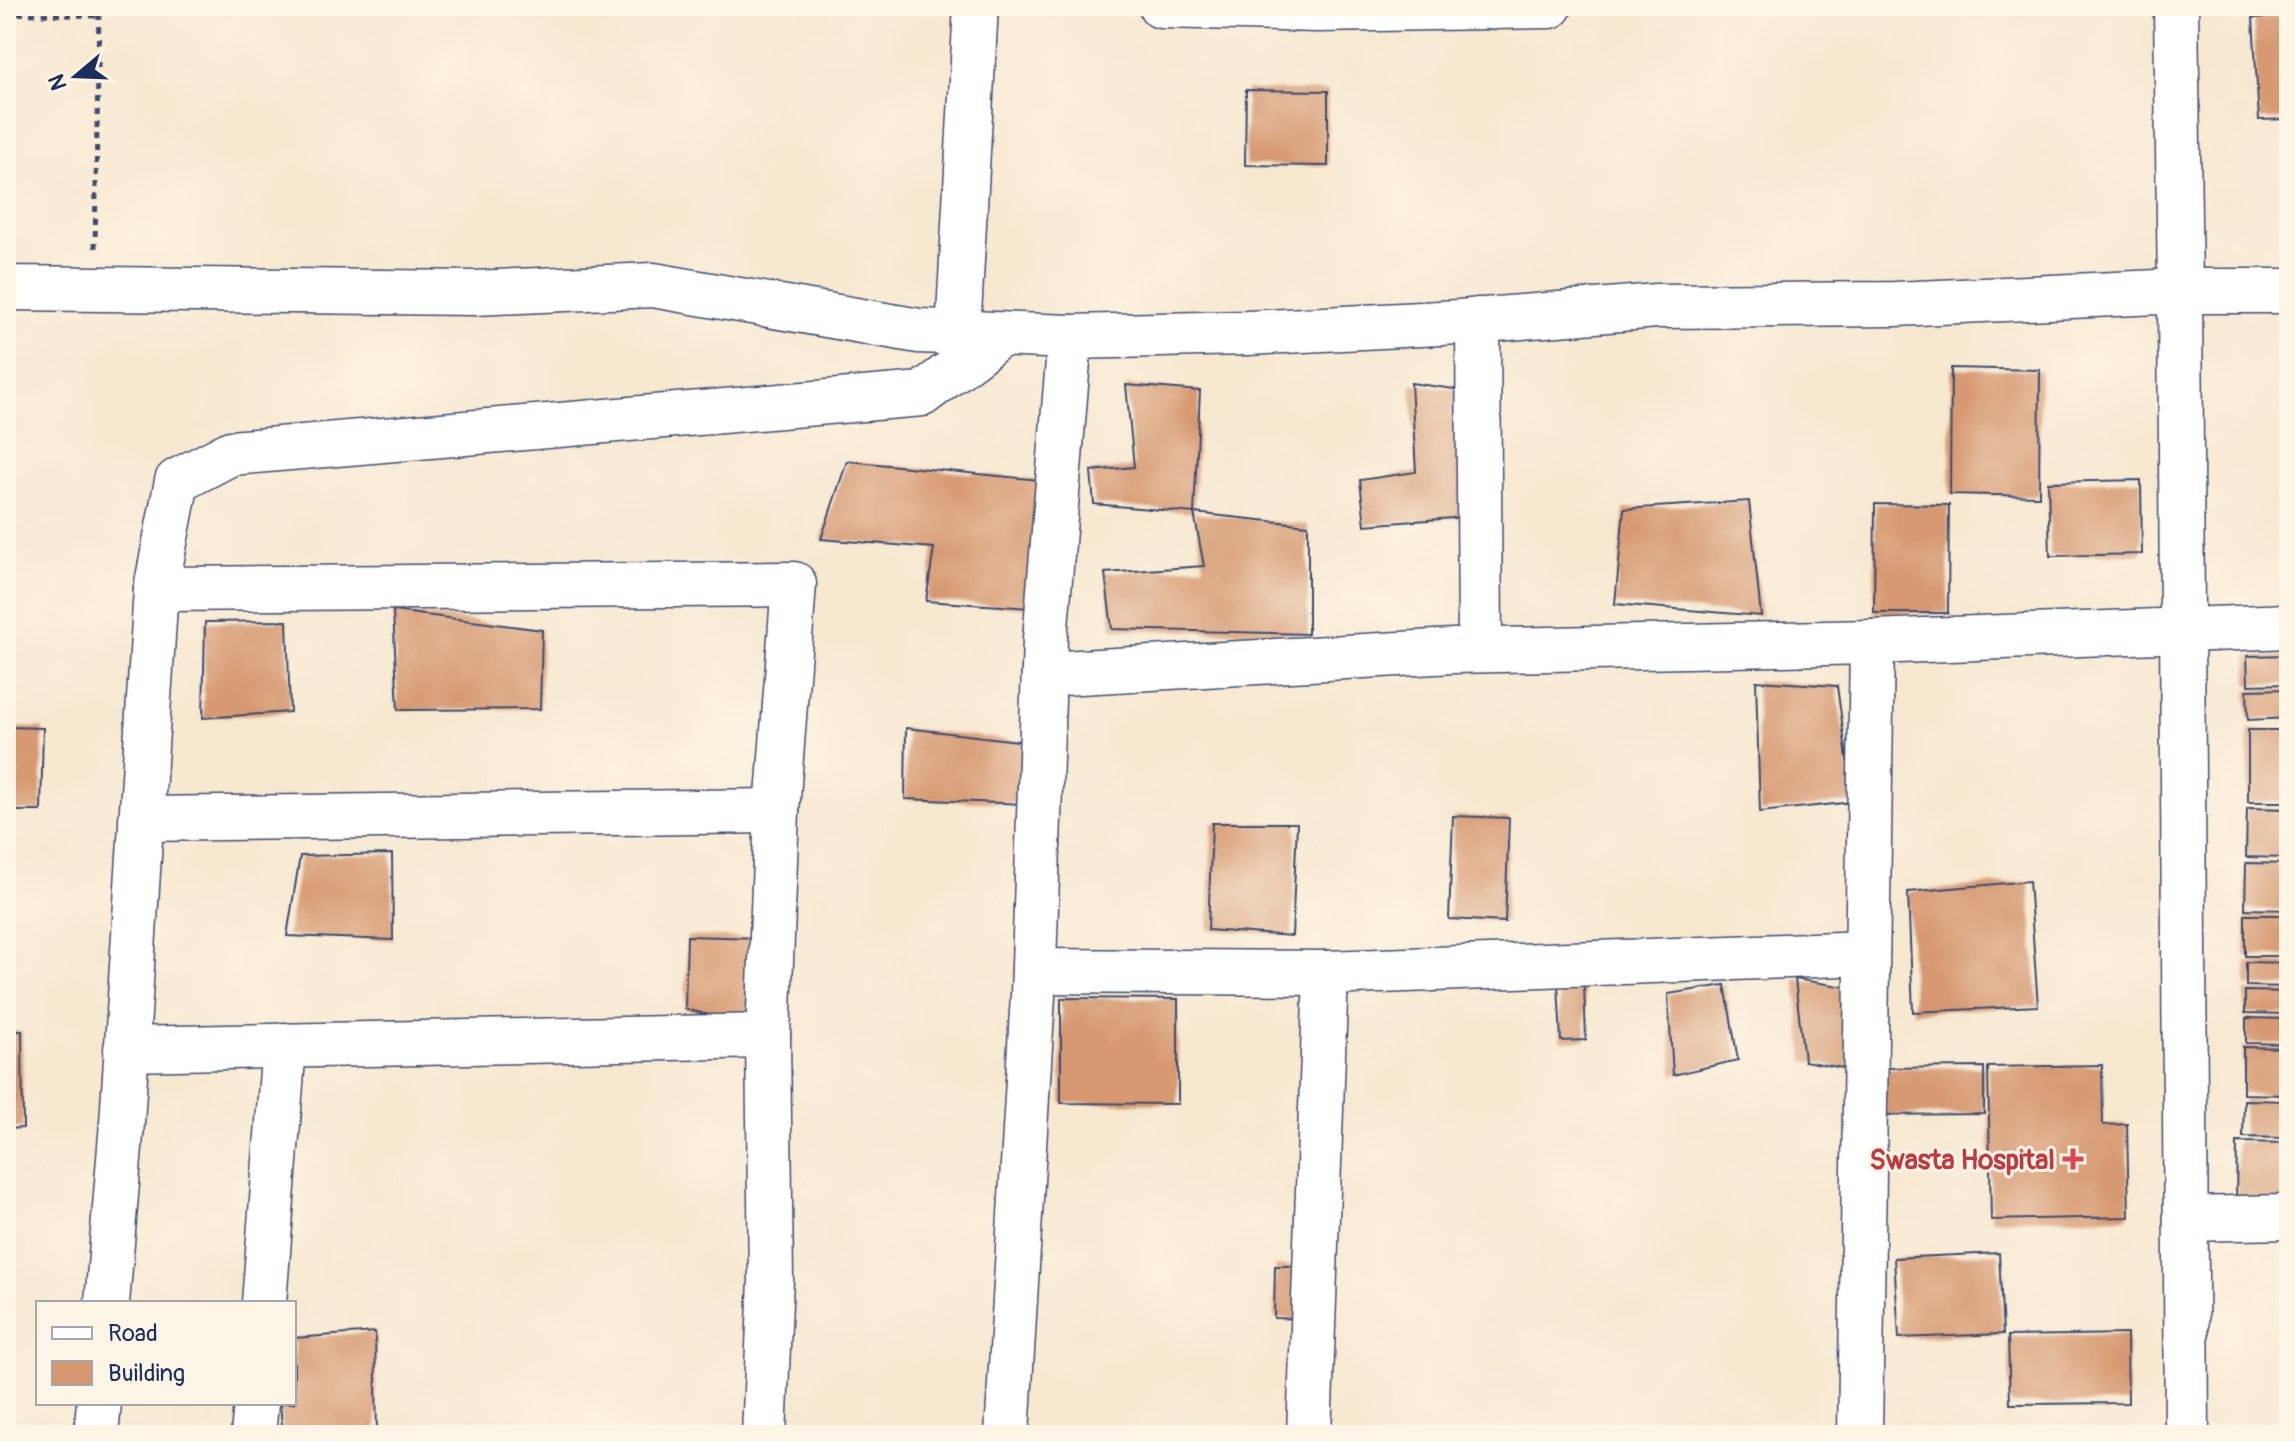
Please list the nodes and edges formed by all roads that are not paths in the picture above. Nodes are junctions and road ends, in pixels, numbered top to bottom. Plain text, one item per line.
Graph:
1 (976, 6) edge
2 (1161, 6) edge
3 (1550, 6) edge
4 (2176, 6) edge
5 (6, 288) edge
6 (2180, 291) junction
7 (2289, 291) edge
8 (1478, 320) junction
9 (979, 334) junction
10 (1070, 337) junction
11 (156, 589) junction
12 (2289, 626) edge
13 (2182, 630) junction
14 (1872, 642) junction
15 (1480, 650) junction
16 (1044, 674) junction
17 (777, 811) junction
18 (141, 819) junction
19 (1867, 953) junction
20 (1034, 971) junction
21 (1326, 973) junction
22 (768, 1036) junction
23 (284, 1045) junction
24 (126, 1049) junction
25 (2289, 1217) edge
26 (2186, 1219) junction
27 (107, 1301) edge
28 (264, 1301) edge
29 (99, 1405) edge
30 (256, 1405) edge
31 (96, 1435) edge
32 (253, 1435) edge
33 (764, 1435) edge
34 (1007, 1435) edge
35 (1309, 1435) edge
36 (1860, 1435) edge
37 (2187, 1435) edge

1 - 9 street
2 - 3 street
4 - 6 street
5 - 9 street
6 - 7 street
6 - 8 street
6 - 13 street
8 - 10 street
8 - 15 street
9 - 10 street
9 - 11 street
10 - 16 street
11 - 17 street
11 - 18 street
12 - 13 street
13 - 14 street
13 - 26 street
14 - 15 street
14 - 19 street
15 - 16 street
16 - 20 street
17 - 18 street
17 - 22 street
18 - 24 street
19 - 21 street
19 - 36 street
20 - 21 street
20 - 34 street
21 - 35 street
22 - 23 street
22 - 33 street
23 - 24 street
23 - 28 street
24 - 27 street
25 - 26 street
26 - 37 street
29 - 31 street
30 - 32 street

